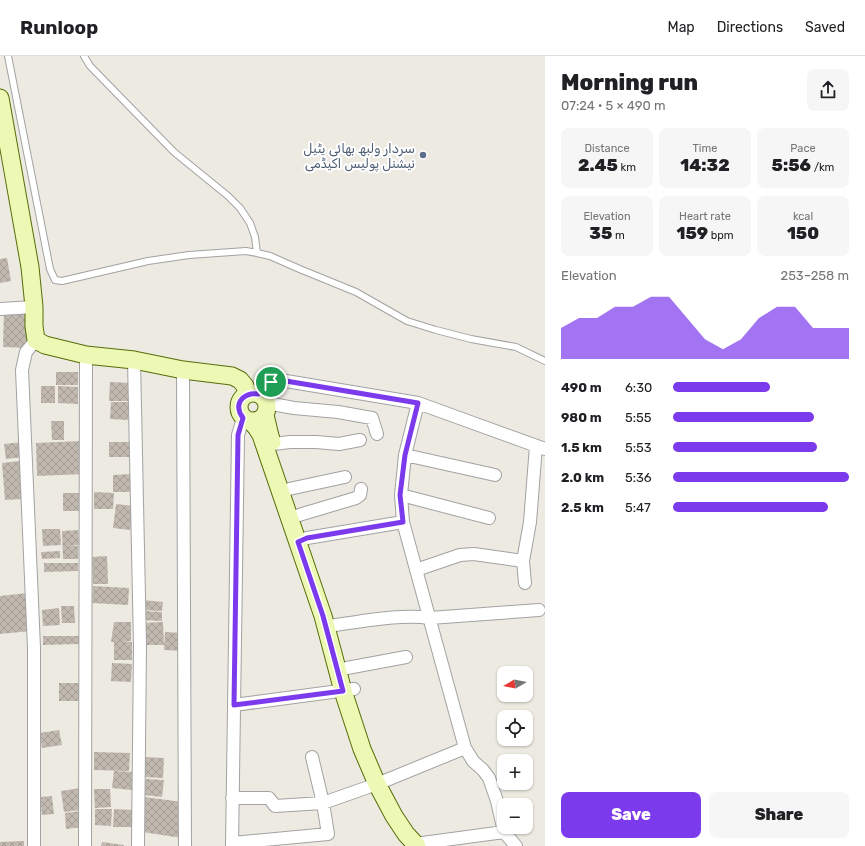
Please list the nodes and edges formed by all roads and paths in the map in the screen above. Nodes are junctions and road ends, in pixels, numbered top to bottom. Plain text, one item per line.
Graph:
1 (8, 56) edge
2 (84, 56) edge
3 (0, 98) edge
4 (257, 253) junction
5 (34, 307) junction
6 (0, 309) edge
7 (36, 340) junction
8 (86, 354) junction
9 (134, 360) junction
10 (545, 361) edge
11 (183, 370) junction
12 (418, 403) junction
13 (255, 408) junction
14 (377, 434) dead end
15 (360, 440) dead end
16 (273, 444) junction
17 (541, 448) edge
18 (405, 455) junction
19 (496, 475) dead end
20 (345, 477) dead end
21 (289, 489) junction
22 (361, 489) dead end
23 (400, 495) junction
24 (299, 515) junction
25 (489, 518) dead end
26 (403, 522) junction
27 (302, 540) junction
28 (523, 561) junction
29 (416, 570) junction
30 (525, 583) dead end
31 (539, 610) dead end
32 (430, 618) junction
33 (335, 626) junction
34 (406, 657) dead end
35 (347, 668) junction
36 (348, 690) junction
37 (234, 705) junction
38 (465, 748) junction
39 (312, 757) dead end
40 (381, 782) junction
41 (232, 798) junction
42 (497, 801) edge
43 (323, 803) junction
44 (497, 833) edge
45 (506, 834) edge
46 (232, 844) edge
47 (416, 845) edge
48 (34, 846) edge
49 (85, 846) edge
50 (138, 846) edge
51 (185, 846) edge
52 (516, 846) edge

1 - 4 lane
2 - 4 lane
3 - 5 main road
4 - 10 lane
5 - 6 street
5 - 7 main road
7 - 8 main road
7 - 48 street
8 - 9 main road
8 - 49 street
9 - 11 main road
9 - 50 street
11 - 13 main road
11 - 51 street
12 - 13 street
12 - 17 street
12 - 18 street
13 - 14 street
13 - 16 main road
13 - 27 main road
13 - 37 street
15 - 16 street
16 - 21 main road
17 - 28 street
18 - 19 street
18 - 23 street
20 - 21 street
21 - 24 main road
22 - 24 street
23 - 25 street
23 - 26 street
24 - 27 main road
26 - 27 street
26 - 29 street
27 - 33 main road
27 - 36 main road
28 - 29 street
28 - 30 street
29 - 32 street
31 - 32 street
32 - 33 street
32 - 38 street
33 - 35 main road
34 - 35 street
35 - 36 main road
36 - 37 street
36 - 40 main road
37 - 41 street
38 - 40 street
38 - 42 street
39 - 43 street
40 - 43 street
40 - 47 main road
41 - 43 street
41 - 46 street
43 - 46 street
44 - 47 street
45 - 52 street

